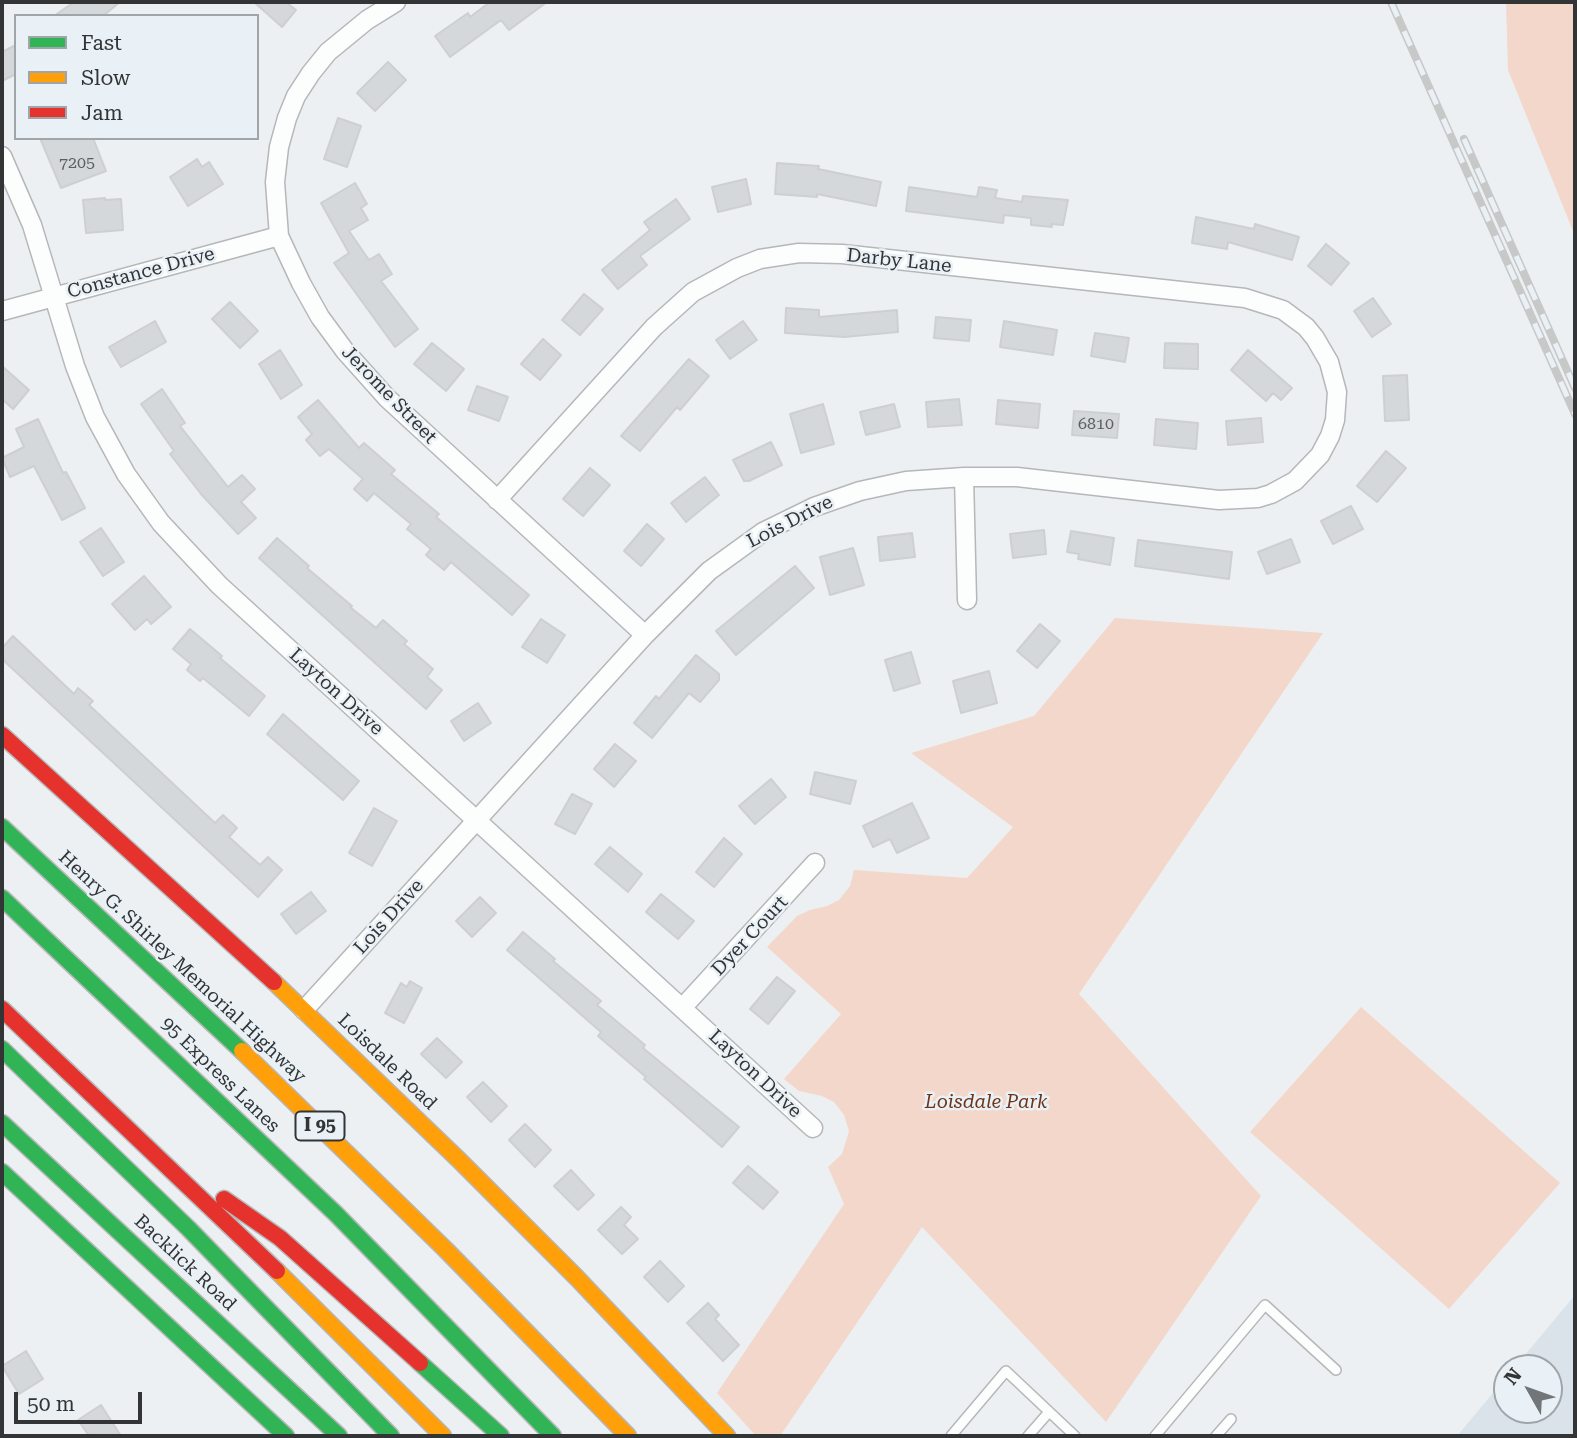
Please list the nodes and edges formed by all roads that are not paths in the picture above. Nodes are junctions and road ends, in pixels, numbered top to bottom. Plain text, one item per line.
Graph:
1 (396, 2) edge
2 (2, 156) edge
3 (279, 236) junction
4 (54, 296) junction
5 (2, 311) edge
6 (1337, 404) joint
7 (964, 477) junction
8 (497, 500) junction
9 (967, 600) dead end
10 (645, 635) junction
11 (2, 735) edge
12 (477, 820) junction
13 (2, 827) edge
14 (816, 863) dead end
15 (2, 898) edge
16 (683, 1007) junction
17 (2, 1009) edge
18 (304, 1010) junction
19 (2, 1049) edge
20 (2, 1122) edge
21 (813, 1128) dead end
22 (154, 1151) junction
23 (2, 1172) edge
24 (1336, 1370) dead end
25 (1049, 1412) junction
26 (1231, 1419) dead end
27 (286, 1436) edge
28 (339, 1436) edge
29 (391, 1436) edge
30 (443, 1436) edge
31 (501, 1436) edge
32 (554, 1436) edge
33 (628, 1436) edge
34 (727, 1436) edge
35 (951, 1436) edge
36 (1028, 1436) edge
37 (1075, 1436) edge
38 (1154, 1436) edge
39 (1216, 1436) edge

1 - 3 street, Jerome Street
2 - 4 street, Layton Drive
3 - 4 street, Constance Drive
3 - 8 street, Jerome Street
4 - 5 street, Constance Drive
4 - 12 street, Layton Drive
6 - 7 street, Lois Drive
6 - 8 street, Darby Lane
7 - 9 street
7 - 10 street, Lois Drive
8 - 10 street, Jerome Street
10 - 12 street, Lois Drive
11 - 18 main road, Loisdale Road
12 - 16 street, Layton Drive
12 - 18 street, Lois Drive
13 - 33 main road, Henry G. Shirley Memorial Highway / I 95
14 - 16 street, Dyer Court
15 - 32 main road, 95 Express Lanes
16 - 21 street, Layton Drive
17 - 22 main road
18 - 34 main road, Loisdale Road
19 - 29 main road
20 - 28 main road, Backlick Road
22 - 30 main road
22 - 31 main road
23 - 27 main road
24 - 38 lane
25 - 35 lane
25 - 36 lane
25 - 37 lane
26 - 39 lane

